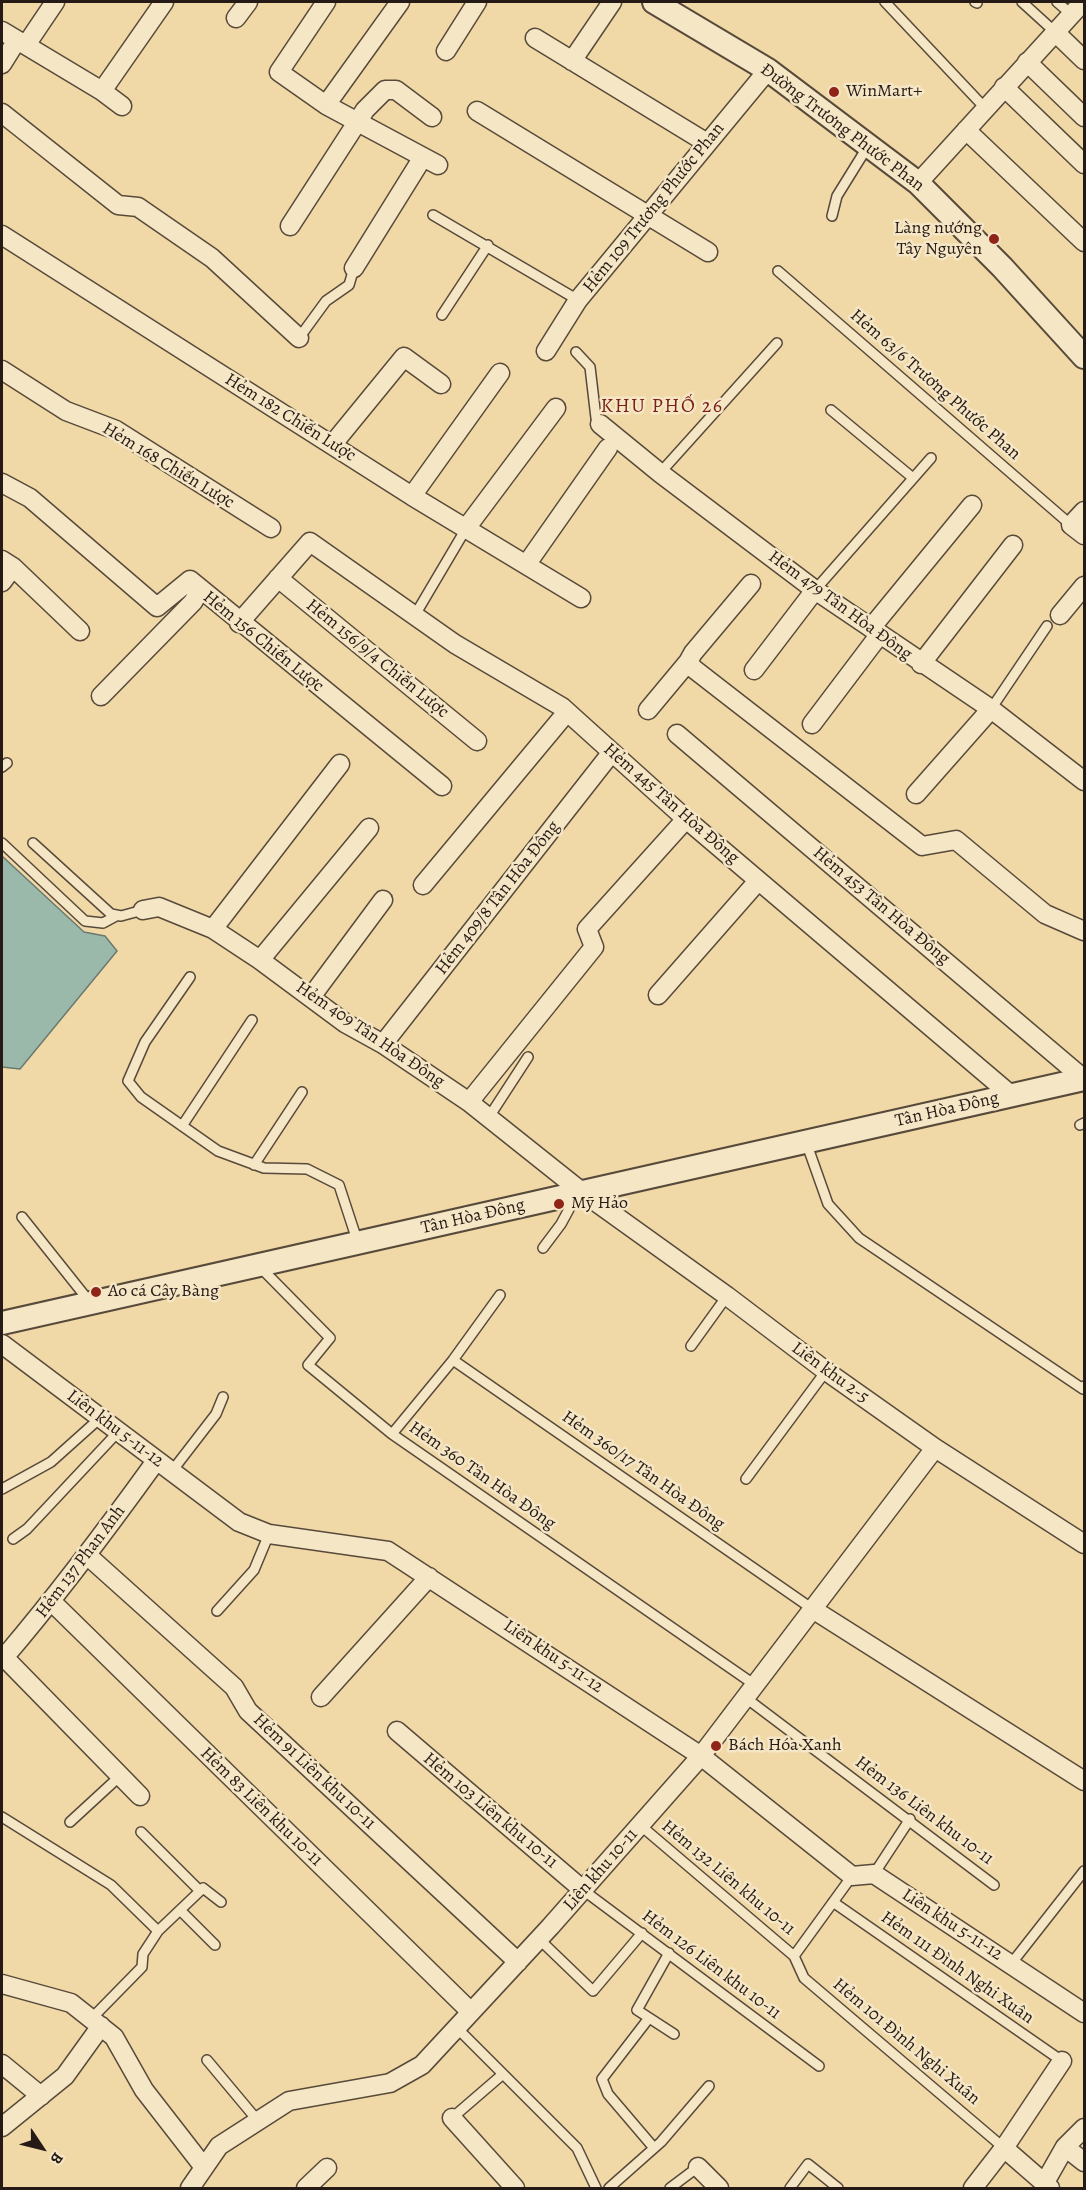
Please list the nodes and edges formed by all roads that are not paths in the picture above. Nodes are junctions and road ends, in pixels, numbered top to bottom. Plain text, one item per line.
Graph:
1 (55, 2) edge
2 (164, 2) edge
3 (248, 2) edge
4 (326, 2) edge
5 (400, 2) edge
6 (477, 2) edge
7 (612, 2) edge
8 (885, 2) edge
9 (1022, 2) edge
10 (1057, 2) edge
11 (660, 3) edge
12 (1080, 6) edge
13 (236, 18) dead end
14 (1055, 32) junction
15 (535, 38) dead end
16 (15, 39) edge
17 (446, 51) dead end
18 (1084, 60) edge
19 (572, 61) junction
20 (1027, 62) junction
21 (2, 64) edge
22 (768, 70) junction
23 (1004, 87) junction
24 (102, 91) junction
25 (326, 105) junction
26 (122, 106) dead end
27 (985, 108) junction
28 (477, 111) dead end
29 (2, 113) edge
30 (432, 117) dead end
31 (1084, 117) edge
32 (358, 122) junction
33 (966, 130) junction
34 (707, 143) junction
35 (868, 146) junction
36 (1084, 164) edge
37 (918, 183) junction
38 (433, 215) dead end
39 (646, 215) junction
40 (831, 216) dead end
41 (290, 226) dead end
42 (2, 235) edge
43 (1084, 242) edge
44 (488, 245) junction
45 (708, 252) dead end
46 (354, 268) joint
47 (778, 271) dead end
48 (578, 300) junction
49 (442, 315) dead end
50 (299, 338) joint
51 (777, 343) dead end
52 (546, 351) dead end
53 (576, 352) dead end
54 (1084, 357) edge
55 (2, 370) edge
56 (501, 374) dead end
57 (441, 384) dead end
58 (556, 408) dead end
59 (831, 410) dead end
60 (600, 424) joint
61 (332, 445) junction
62 (608, 448) dead end
63 (931, 458) dead end
64 (660, 473) junction
65 (914, 478) junction
66 (2, 483) edge
67 (412, 496) junction
68 (972, 505) dead end
69 (1084, 511) edge
70 (467, 527) junction
71 (271, 528) dead end
72 (1078, 530) edge
73 (1013, 545) dead end
74 (7, 564) edge
75 (526, 565) junction
76 (278, 578) junction
77 (2, 582) edge
78 (751, 584) dead end
79 (200, 590) junction
80 (814, 590) junction
81 (1081, 596) edge
82 (581, 598) dead end
83 (415, 615) junction
84 (1053, 621) joint
85 (239, 623) junction
86 (875, 631) junction
87 (80, 632) dead end
88 (688, 662) junction
89 (921, 664) junction
90 (754, 670) dead end
91 (101, 696) dead end
92 (991, 709) junction
93 (648, 710) dead end
94 (567, 712) junction
95 (812, 724) dead end
96 (677, 735) dead end
97 (477, 741) dead end
98 (612, 752) junction
99 (340, 764) dead end
100 (1084, 779) edge
101 (442, 786) dead end
102 (916, 794) dead end
103 (686, 819) junction
104 (369, 828) dead end
105 (2, 843) edge
106 (33, 843) dead end
107 (758, 881) junction
108 (423, 885) dead end
109 (383, 900) dead end
110 (143, 910) joint
111 (116, 916) junction
112 (213, 929) junction
113 (1084, 931) edge
114 (260, 960) junction
115 (190, 977) dead end
116 (658, 995) dead end
117 (311, 997) junction
118 (252, 1020) dead end
119 (383, 1044) junction
120 (528, 1057) dead end
121 (1084, 1079) edge
122 (302, 1092) dead end
123 (1011, 1095) junction
124 (469, 1102) junction
125 (489, 1117) junction
126 (182, 1126) junction
127 (806, 1142) junction
128 (254, 1165) junction
129 (580, 1192) junction
130 (22, 1217) dead end
131 (358, 1243) junction
132 (543, 1248) dead end
133 (258, 1265) junction
134 (500, 1295) dead end
135 (728, 1296) junction
136 (90, 1303) junction
137 (2, 1323) edge
138 (2, 1344) edge
139 (691, 1346) dead end
140 (453, 1360) junction
141 (826, 1371) junction
142 (1084, 1386) edge
143 (223, 1396) dead end
144 (99, 1419) junction
145 (118, 1432) junction
146 (392, 1434) junction
147 (935, 1448) junction
148 (156, 1461) junction
149 (172, 1471) junction
150 (746, 1479) dead end
151 (2, 1488) edge
152 (270, 1534) junction
153 (13, 1539) dead end
154 (1084, 1544) edge
155 (88, 1556) junction
156 (429, 1576) junction
157 (52, 1602) junction
158 (814, 1610) junction
159 (217, 1611) dead end
160 (3, 1659) edge
161 (751, 1692) junction
162 (321, 1697) dead end
163 (397, 1731) dead end
164 (701, 1756) junction
165 (120, 1776) junction
166 (1084, 1781) edge
167 (140, 1796) dead end
168 (2, 1817) edge
169 (910, 1819) junction
170 (70, 1822) dead end
171 (640, 1825) junction
172 (141, 1832) dead end
173 (1084, 1871) edge
174 (874, 1874) junction
175 (852, 1876) junction
176 (994, 1885) dead end
177 (583, 1890) junction
178 (200, 1891) junction
179 (221, 1902) dead end
180 (833, 1902) junction
181 (180, 1910) junction
182 (158, 1931) junction
183 (642, 1933) junction
184 (539, 1939) junction
185 (214, 1945) dead end
186 (669, 1953) junction
187 (794, 1956) junction
188 (518, 1962) junction
189 (1011, 1964) junction
190 (2, 1984) edge
191 (471, 2012) junction
192 (1084, 2013) edge
193 (649, 2018) junction
194 (97, 2022) junction
195 (457, 2028) junction
196 (674, 2034) dead end
197 (207, 2060) dead end
198 (1062, 2061) joint
199 (2, 2064) edge
200 (819, 2066) dead end
201 (503, 2074) junction
202 (709, 2086) dead end
203 (42, 2096) junction
204 (452, 2118) joint
205 (258, 2121) junction
206 (2, 2127) edge
207 (1084, 2128) edge
208 (1065, 2147) junction
209 (654, 2148) junction
210 (1004, 2148) junction
211 (1084, 2162) edge
212 (203, 2166) junction
213 (698, 2167) joint
214 (327, 2168) dead end
215 (1047, 2186) edge
216 (190, 2188) edge
217 (306, 2188) edge
218 (515, 2188) edge
219 (596, 2188) edge
220 (609, 2188) edge
221 (670, 2188) edge
222 (718, 2188) edge
223 (790, 2188) edge
224 (838, 2188) edge
225 (973, 2188) edge

1 - 16 street
2 - 24 street
3 - 13 street
4 - 25 street
5 - 25 street
6 - 17 street
7 - 19 street
8 - 27 lane
9 - 14 lane
10 - 12 lane
11 - 22 street, Đường Trương Phước Phan
12 - 14 street
14 - 18 street
14 - 20 street
15 - 19 street
16 - 21 street
16 - 24 street
19 - 34 street
20 - 23 street
20 - 31 street
22 - 34 street, Hẻm 109 Trương Phước Phan
22 - 35 street, Đường Trương Phước Phan
23 - 27 street
23 - 36 street
24 - 26 street
25 - 32 street
27 - 33 street
28 - 39 street
29 - 50 street
30 - 32 street
32 - 41 street
32 - 46 street
33 - 37 street
33 - 43 street
34 - 39 street, Hẻm 109 Trương Phước Phan
35 - 37 street, Đường Trương Phước Phan
35 - 40 lane
37 - 54 street, Đường Trương Phước Phan
38 - 44 lane
39 - 45 street
39 - 48 street, Hẻm 109 Trương Phước Phan
42 - 61 street, Hẻm 182 Chiến Lược
44 - 48 lane
44 - 49 lane
46 - 50 lane
47 - 72 lane, Hẻm 63/6 Trương Phước Phan
48 - 52 street, Hẻm 109 Trương Phước Phan
51 - 64 lane
53 - 60 lane
55 - 71 street, Hẻm 168 Chiến Lược
56 - 67 street
57 - 61 street
58 - 70 street
59 - 65 lane
60 - 64 street, Hẻm 479 Tân Hòa Đông
61 - 67 street, Hẻm 182 Chiến Lược
62 - 75 street
63 - 65 lane
64 - 80 street, Hẻm 479 Tân Hòa Đông
65 - 80 lane
66 - 79 street, Hẻm 156 Chiến Lược
67 - 70 street, Hẻm 182 Chiến Lược
68 - 86 street
69 - 72 street
70 - 75 street, Hẻm 182 Chiến Lược
70 - 83 lane
73 - 89 street
74 - 77 street
74 - 87 street
75 - 82 street, Hẻm 182 Chiến Lược
76 - 83 street, Hẻm 445 Tân Hòa Đông
76 - 85 street
76 - 97 street, Hẻm 156/9/4 Chiến Lược
78 - 88 street
79 - 85 street, Hẻm 156 Chiến Lược
79 - 91 street
80 - 86 street, Hẻm 479 Tân Hòa Đông
80 - 90 street
81 - 84 street
83 - 94 street, Hẻm 445 Tân Hòa Đông
84 - 92 lane
85 - 101 street, Hẻm 156 Chiến Lược
86 - 89 street, Hẻm 479 Tân Hòa Đông
86 - 95 street
88 - 93 street
88 - 113 street
89 - 92 street, Hẻm 479 Tân Hòa Đông
92 - 100 street, Hẻm 479 Tân Hòa Đông
92 - 102 street
94 - 98 street, Hẻm 445 Tân Hòa Đông
94 - 108 street
96 - 121 street, Hẻm 453 Tân Hòa Đông
98 - 103 street, Hẻm 445 Tân Hòa Đông
98 - 119 street, Hẻm 409/8 Tân Hòa Đông
99 - 112 street
103 - 107 street, Hẻm 445 Tân Hòa Đông
103 - 124 street
104 - 114 street
105 - 111 lane
106 - 111 lane
107 - 116 street
107 - 123 street, Hẻm 445 Tân Hòa Đông
109 - 117 street
110 - 111 lane
110 - 112 street, Hẻm 409 Tân Hòa Đông
112 - 114 street, Hẻm 409 Tân Hòa Đông
114 - 117 street, Hẻm 409 Tân Hòa Đông
115 - 126 lane
117 - 119 street, Hẻm 409 Tân Hòa Đông
118 - 126 lane
119 - 124 street, Hẻm 409 Tân Hòa Đông
120 - 125 lane
121 - 123 street, Tân Hòa Đông
122 - 128 lane
123 - 127 street, Tân Hòa Đông
124 - 125 street, Hẻm 409 Tân Hòa Đông
125 - 129 street, Hẻm 409 Tân Hòa Đông
126 - 128 lane
127 - 129 street, Tân Hòa Đông
127 - 142 lane
128 - 131 lane
129 - 131 street, Tân Hòa Đông
129 - 132 lane
129 - 135 street, Liên khu 2-5
130 - 136 lane
131 - 133 street, Tân Hòa Đông
133 - 136 street, Tân Hòa Đông
133 - 146 lane, Hẻm 360 Tân Hòa Đông
134 - 140 lane
135 - 139 lane
135 - 141 street, Liên khu 2-5
136 - 137 street, Tân Hòa Đông
138 - 144 street, Liên khu 5-11-12
140 - 146 lane
140 - 158 lane, Hẻm 360/17 Tân Hòa Đông
141 - 147 street, Liên khu 2-5
141 - 150 lane
143 - 149 lane
144 - 145 street, Liên khu 5-11-12
144 - 151 lane
145 - 148 street, Liên khu 5-11-12
145 - 153 lane
146 - 161 lane, Hẻm 360 Tân Hòa Đông
147 - 154 street, Liên khu 2-5
147 - 158 street, Liên khu 10-11
148 - 149 street, Liên khu 5-11-12
148 - 155 street, Hẻm 137 Phan Anh
149 - 152 street, Liên khu 5-11-12
152 - 156 street, Liên khu 5-11-12
152 - 159 lane
155 - 157 street, Hẻm 137 Phan Anh
155 - 188 street, Hẻm 91 Liên khu 10-11
156 - 162 street
156 - 164 street, Liên khu 5-11-12
157 - 160 street, Hẻm 137 Phan Anh
157 - 191 street, Hẻm 83 Liên khu 10-11
158 - 161 street, Liên khu 10-11
158 - 166 street
160 - 165 street
161 - 164 street, Liên khu 10-11
161 - 169 lane, Hẻm 136 Liên khu 10-11
163 - 177 street, Hẻm 103 Liên khu 10-11
164 - 171 street, Liên khu 10-11
164 - 175 street, Liên khu 5-11-12
165 - 167 street
165 - 170 lane
168 - 182 lane
169 - 174 lane
169 - 176 lane, Hẻm 136 Liên khu 10-11
171 - 177 street, Liên khu 10-11
171 - 187 lane, Hẻm 132 Liên khu 10-11
172 - 178 lane
173 - 189 lane
174 - 175 street
174 - 189 street, Liên khu 5-11-12
175 - 180 lane
177 - 183 lane, Hẻm 126 Liên khu 10-11
177 - 184 street, Liên khu 10-11
178 - 179 lane
178 - 181 lane
180 - 187 lane
180 - 198 lane, Hẻm 111 Đình Nghi Xuân
181 - 182 lane
181 - 185 lane
182 - 194 lane
183 - 184 lane
183 - 186 lane, Hẻm 126 Liên khu 10-11
184 - 188 street, Liên khu 10-11
186 - 193 lane
186 - 200 lane, Hẻm 126 Liên khu 10-11
187 - 210 lane, Hẻm 101 Đình Nghi Xuân
188 - 191 street, Liên khu 10-11
189 - 192 street, Liên khu 5-11-12
190 - 194 street
191 - 195 street, Liên khu 10-11
193 - 196 lane
193 - 209 lane
194 - 203 street
194 - 212 street
195 - 201 lane
195 - 205 street, Liên khu 10-11
197 - 205 lane
198 - 210 street
199 - 203 street
201 - 204 lane
201 - 219 lane
202 - 209 lane
203 - 206 street
204 - 218 street
205 - 212 street, Liên khu 10-11
207 - 208 street
208 - 211 street
208 - 215 street
209 - 220 lane
210 - 215 street
210 - 225 street
212 - 216 street, Liên khu 10-11
213 - 221 lane
213 - 222 street
214 - 217 street
223 - 224 lane

